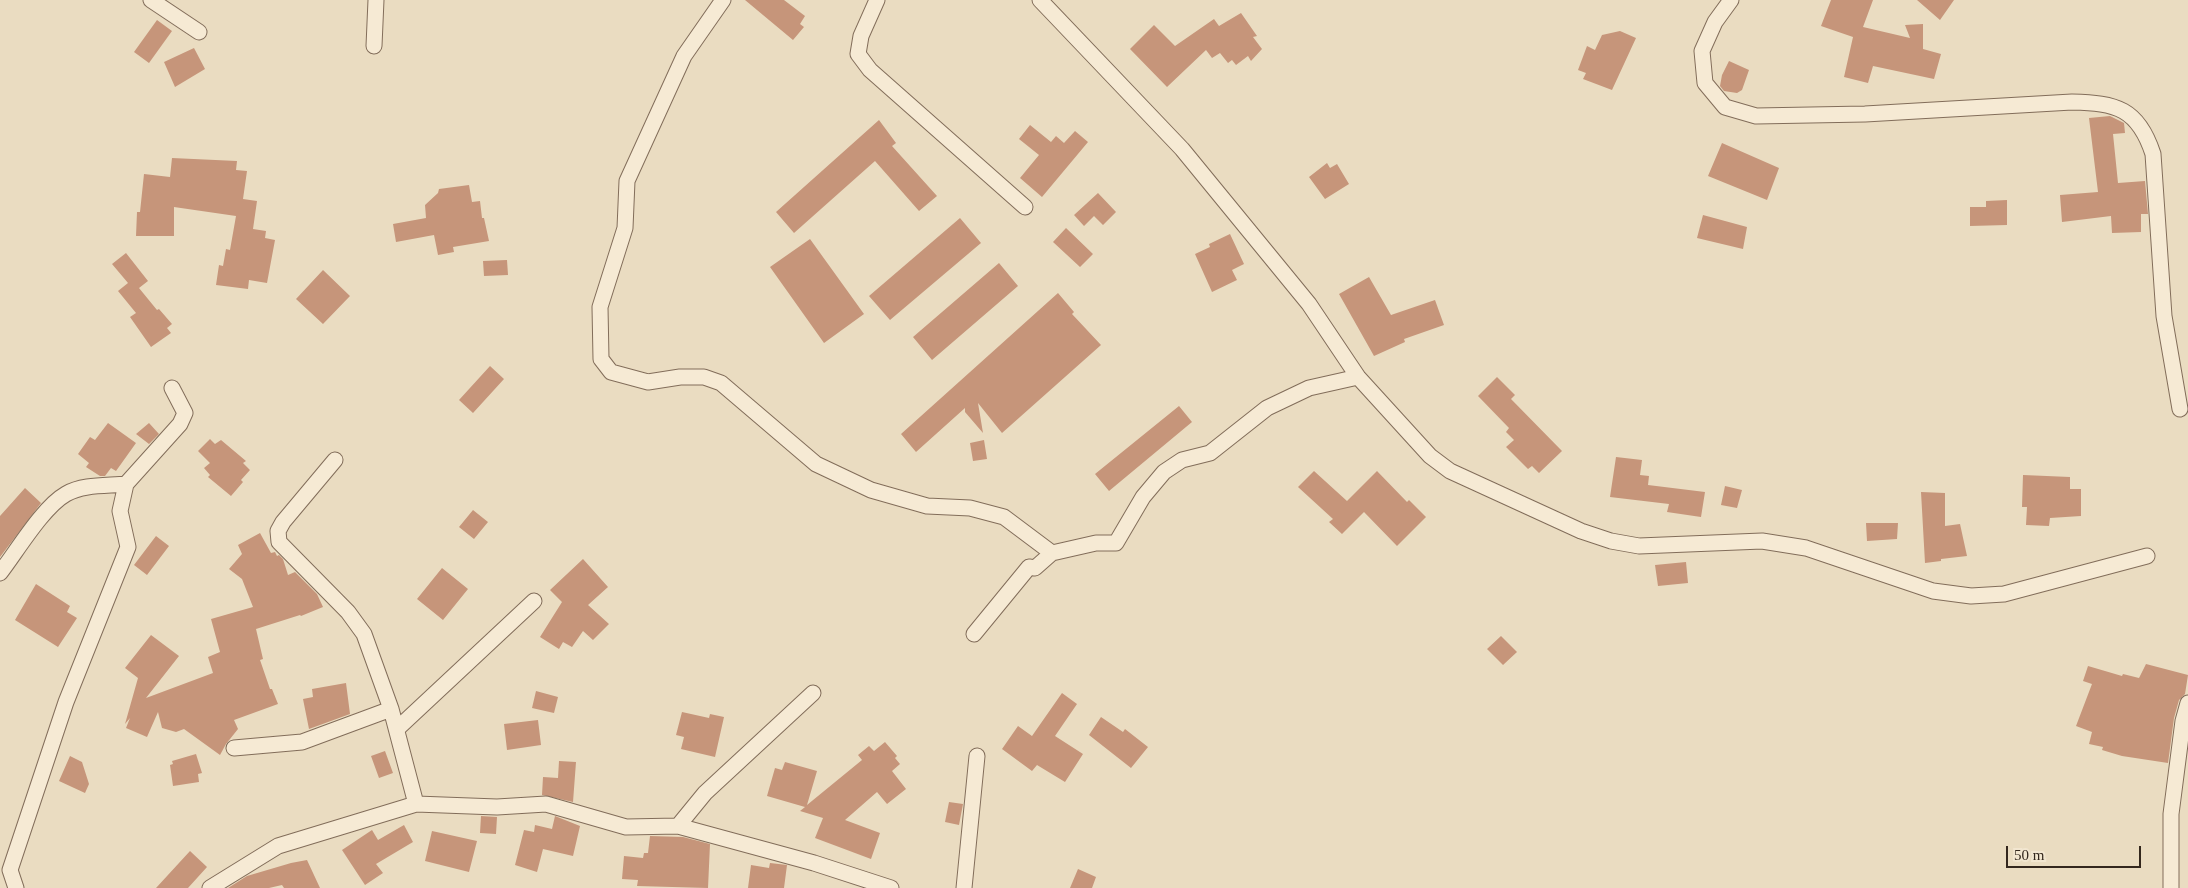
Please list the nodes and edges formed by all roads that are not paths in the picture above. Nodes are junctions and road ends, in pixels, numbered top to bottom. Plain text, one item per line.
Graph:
1 (151, 0) edge
2 (376, 0) edge
3 (723, 0) edge
4 (877, 0) edge
5 (1040, 0) edge
6 (1731, 0) edge
7 (200, 32) dead end
8 (374, 46) dead end
9 (1025, 207) dead end
10 (1358, 377) junction
11 (172, 388) dead end
12 (2180, 409) dead end
13 (335, 460) dead end
14 (126, 484) junction
15 (1052, 553) junction
16 (2147, 556) dead end
17 (0, 573) edge
18 (534, 601) dead end
19 (974, 634) dead end
20 (813, 693) dead end
21 (2188, 703) edge
22 (391, 709) junction
23 (397, 729) junction
24 (234, 748) dead end
25 (977, 756) dead end
26 (416, 804) junction
27 (678, 826) junction
28 (5, 866) edge
29 (16, 888) edge
30 (210, 888) edge
31 (891, 888) edge
32 (964, 888) edge
33 (2171, 888) edge

1 - 7 street
2 - 8 street
3 - 15 street
4 - 9 street
5 - 10 street
6 - 12 street
10 - 15 street
10 - 16 street
11 - 14 street
13 - 22 street
14 - 17 street
14 - 28 street
15 - 19 street
18 - 23 street
20 - 27 street
21 - 33 street
22 - 23 street
22 - 24 street
23 - 26 street
25 - 32 street
26 - 27 street
26 - 30 street
27 - 31 street
28 - 29 street

